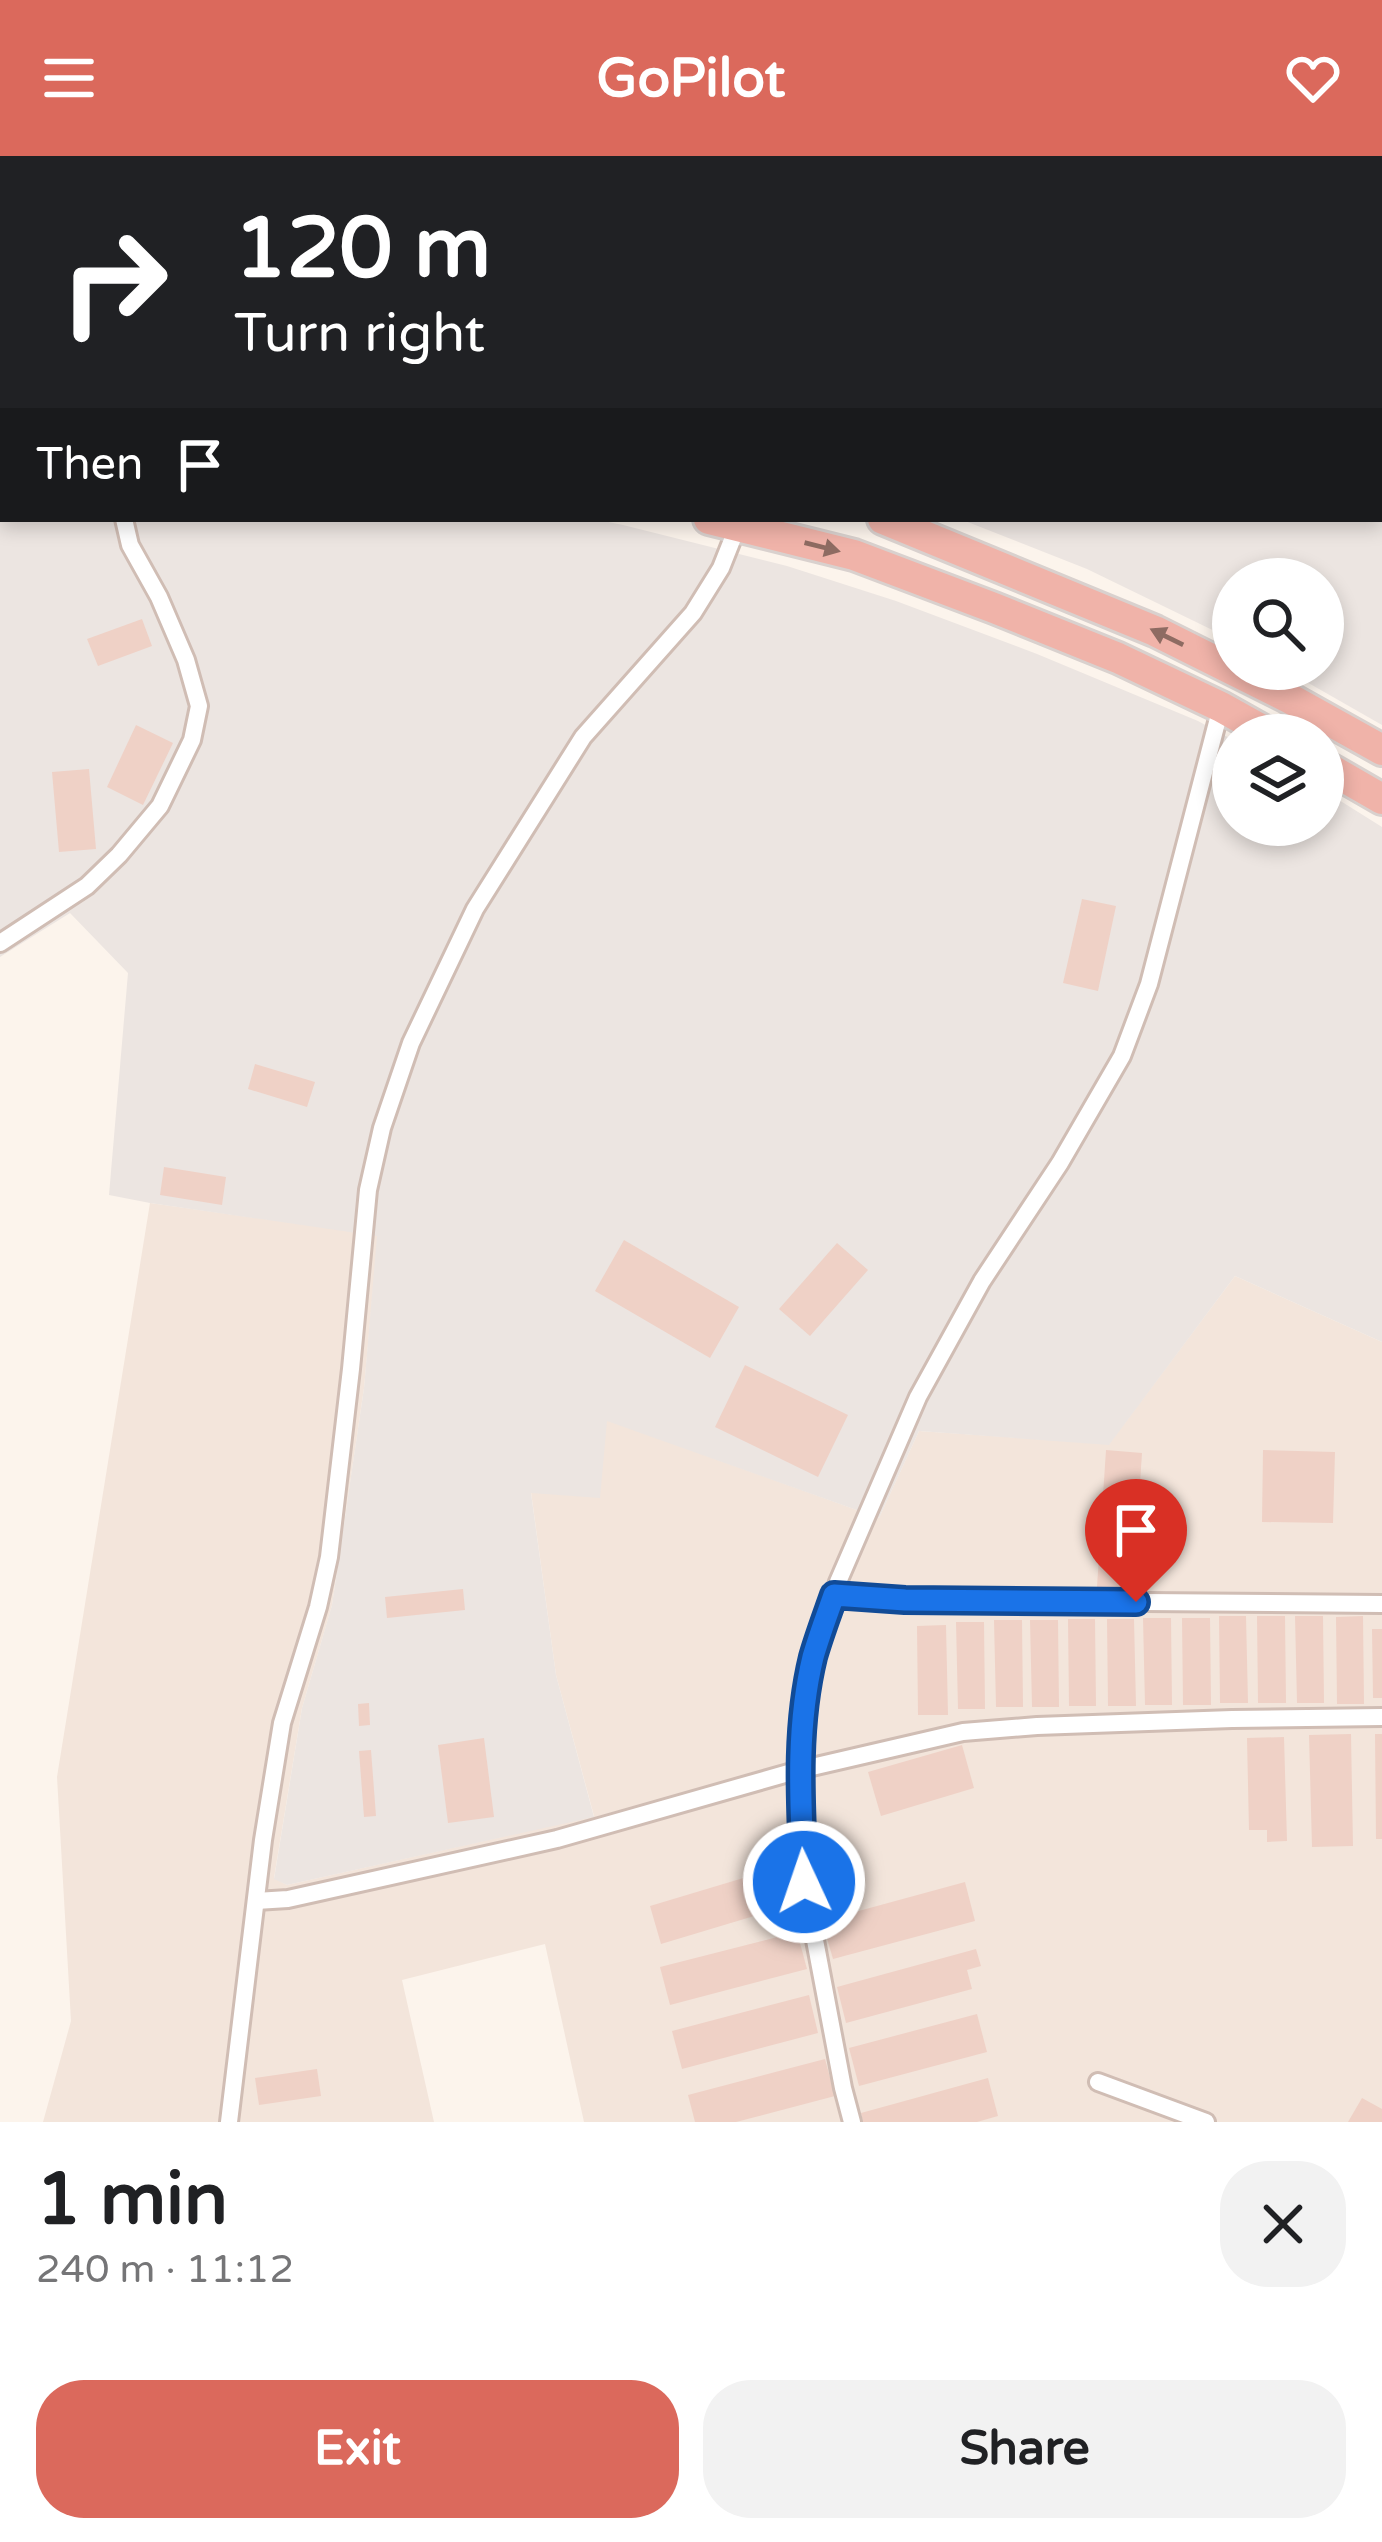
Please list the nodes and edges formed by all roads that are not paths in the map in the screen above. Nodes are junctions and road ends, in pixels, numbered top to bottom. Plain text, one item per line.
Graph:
1 (125, 522) edge
2 (723, 522) edge
3 (890, 522) edge
4 (1221, 707) junction
5 (1234, 714) edge
6 (1382, 750) edge
7 (1344, 776) edge
8 (1382, 799) edge
9 (0, 943) edge
10 (834, 1595) junction
11 (1382, 1604) edge
12 (1382, 1717) edge
13 (799, 1770) junction
14 (256, 1901) junction
15 (1098, 2082) dead end
16 (229, 2122) edge
17 (852, 2122) edge
18 (1206, 2122) edge

1 - 9 street
2 -> 4 highway
2 - 14 street
6 -> 3 highway
4 - 5 highway
4 - 10 street
7 - 8 highway
10 - 11 street
10 - 13 street
12 - 13 street
13 - 14 street
13 - 17 street
14 - 16 street
15 - 18 street

